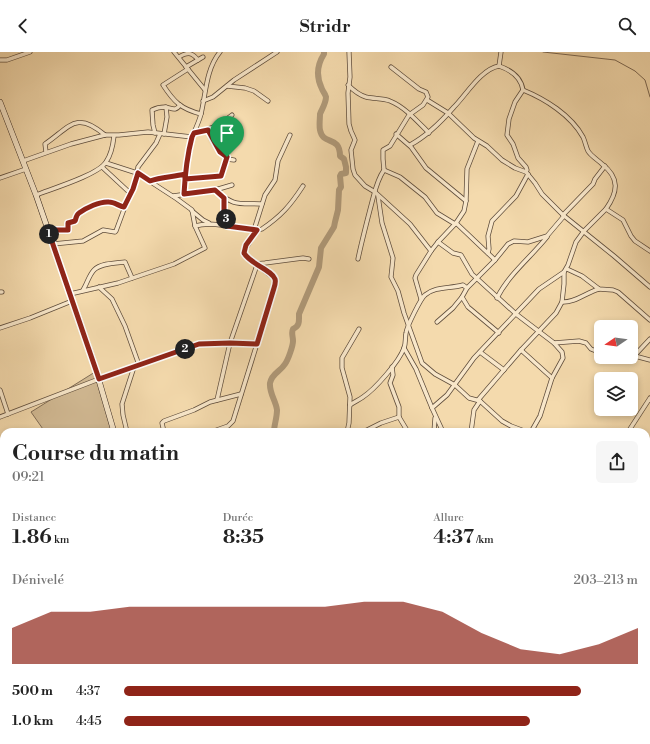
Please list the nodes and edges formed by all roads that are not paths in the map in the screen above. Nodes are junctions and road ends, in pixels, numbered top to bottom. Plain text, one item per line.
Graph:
1 (30, 52) edge
2 (174, 52) edge
3 (220, 52) edge
4 (277, 52) edge
5 (349, 52) edge
6 (502, 52) edge
7 (203, 57) dead end
8 (179, 58) junction
9 (0, 60) edge
10 (198, 60) junction
11 (499, 66) junction
12 (392, 67) dead end
13 (187, 68) junction
14 (348, 85) junction
15 (227, 86) junction
16 (205, 90) junction
17 (522, 90) junction
18 (427, 100) junction
19 (203, 101) junction
20 (268, 101) dead end
21 (0, 102) edge
22 (180, 105) junction
23 (166, 108) junction
24 (448, 113) junction
25 (201, 114) junction
26 (232, 115) dead end
27 (409, 115) junction
28 (208, 130) junction
29 (429, 132) junction
30 (155, 133) junction
31 (162, 134) junction
32 (396, 134) junction
33 (193, 135) junction
34 (290, 135) dead end
35 (104, 136) junction
36 (114, 136) junction
37 (478, 141) junction
38 (410, 146) junction
39 (46, 152) junction
40 (227, 157) junction
41 (234, 160) dead end
42 (23, 161) junction
43 (106, 163) junction
44 (605, 166) junction
45 (102, 167) junction
46 (26, 169) junction
47 (384, 170) junction
48 (138, 173) junction
49 (527, 173) junction
50 (185, 174) junction
51 (1, 176) edge
52 (185, 179) junction
53 (150, 181) junction
54 (232, 184) dead end
55 (303, 186) dead end
56 (215, 190) junction
57 (375, 192) junction
58 (130, 193) junction
59 (184, 194) junction
60 (36, 195) junction
61 (173, 196) junction
62 (378, 196) junction
63 (224, 198) junction
64 (466, 201) junction
65 (262, 204) junction
66 (124, 207) junction
67 (606, 209) junction
68 (192, 210) junction
69 (564, 215) junction
70 (456, 223) junction
71 (210, 224) junction
72 (195, 226) junction
73 (227, 226) junction
74 (48, 230) junction
75 (256, 230) junction
76 (584, 231) junction
77 (547, 236) junction
78 (438, 242) junction
79 (53, 244) junction
80 (431, 251) junction
81 (650, 251) edge
82 (488, 253) junction
83 (309, 259) dead end
84 (358, 260) dead end
85 (495, 260) junction
86 (256, 264) junction
87 (566, 270) junction
88 (132, 278) junction
89 (477, 278) junction
90 (99, 287) junction
91 (650, 287) edge
92 (467, 288) junction
93 (599, 289) junction
94 (84, 290) junction
95 (70, 294) junction
96 (462, 297) junction
97 (498, 298) junction
98 (421, 299) junction
99 (72, 301) junction
100 (562, 302) junction
101 (516, 314) junction
102 (650, 320) edge
103 (437, 322) dead end
104 (408, 325) junction
105 (0, 328) edge
106 (359, 329) dead end
107 (538, 331) junction
108 (499, 333) junction
109 (650, 339) edge
110 (230, 343) junction
111 (554, 343) junction
112 (257, 344) junction
113 (404, 348) junction
114 (521, 350) junction
115 (594, 350) edge
116 (638, 350) edge
117 (480, 352) junction
118 (638, 356) edge
119 (650, 360) edge
120 (139, 365) junction
121 (134, 367) junction
122 (392, 367) junction
123 (504, 370) junction
124 (552, 378) junction
125 (99, 379) junction
126 (455, 385) junction
127 (0, 390) edge
128 (241, 394) junction
129 (650, 398) edge
130 (217, 400) junction
131 (479, 401) junction
132 (350, 405) junction
133 (432, 408) junction
134 (8, 414) junction
135 (0, 417) edge
136 (399, 417) junction
137 (435, 417) junction
138 (534, 427) edge
139 (113, 428) edge
140 (126, 428) edge
141 (163, 428) edge
142 (220, 428) edge
143 (348, 428) edge
144 (370, 428) edge
145 (406, 428) edge
146 (434, 428) edge
147 (441, 428) edge
148 (472, 428) edge
149 (516, 428) edge
150 (631, 428) edge
151 (408, 744) edge
152 (422, 744) edge

1 - 9 street
2 - 8 street
3 - 16 street
4 - 15 street
5 - 14 street
6 - 11 street
7 - 10 street
8 - 10 street
8 - 13 street
10 - 13 street
11 - 17 street
11 - 24 street
12 - 18 street
13 - 16 street
13 - 22 street
14 - 27 street
14 - 57 street
15 - 19 street
15 - 20 street
16 - 19 street
17 - 44 street
17 - 49 street
18 - 24 street
18 - 27 street
19 - 25 street
21 - 42 street
22 - 23 street
22 - 25 street
23 - 30 street
23 - 31 street
24 - 29 street
24 - 37 street
25 - 33 street
26 - 28 street
27 - 29 street
27 - 32 street
28 - 33 street
28 - 40 street
29 - 38 street
30 - 31 street
30 - 36 street
31 - 33 street
31 - 48 street
32 - 38 street
32 - 47 street
33 - 50 street
34 - 65 street
35 - 36 street
35 - 39 street
35 - 39 street
36 - 43 street
37 - 49 street
37 - 64 street
38 - 64 street
39 - 42 street
40 - 41 street
40 - 52 street
42 - 46 street
43 - 45 street
43 - 48 street
44 - 67 street
44 - 69 street
45 - 58 street
45 - 60 street
46 - 51 street
46 - 60 street
47 - 57 street
47 - 70 street
48 - 53 street
48 - 58 street
49 - 69 street
49 - 82 street
50 - 52 street
50 - 53 street
52 - 59 street
53 - 61 street
54 - 56 street
55 - 75 street
56 - 59 street
56 - 63 street
57 - 62 street
57 - 84 street
58 - 66 street
59 - 61 street
60 - 74 street
61 - 68 street
62 - 80 street
62 - 104 street
63 - 65 street
63 - 73 street
64 - 70 street
65 - 75 street
66 - 74 street
66 - 79 street
67 - 76 street
67 - 81 street
68 - 71 street
68 - 72 street
69 - 76 street
69 - 77 street
70 - 78 street
70 - 82 street
71 - 72 street
71 - 73 street
72 - 88 street
73 - 75 street
74 - 79 street
75 - 86 street
76 - 87 street
76 - 91 street
77 - 85 street
77 - 97 street
78 - 80 street
78 - 89 street
79 - 95 street
80 - 98 street
82 - 85 street
83 - 86 street
85 - 89 street
86 - 110 street
86 - 112 street
87 - 93 street
87 - 100 street
87 - 101 street
88 - 90 street
88 - 94 street
89 - 92 street
89 - 97 street
90 - 94 street
90 - 120 street
92 - 96 street
92 - 98 street
93 - 100 street
93 - 102 street
94 - 95 street
95 - 99 street
96 - 103 street
96 - 108 street
97 - 101 street
98 - 104 street
99 - 105 street
99 - 125 street
100 - 107 street
101 - 107 street
101 - 108 street
104 - 113 street
104 - 126 street
106 - 132 street
107 - 111 street
107 - 114 street
108 - 117 street
109 - 116 street
110 - 112 street
110 - 120 street
110 - 130 street
111 - 115 street
111 - 124 street
112 - 128 street
113 - 122 street
113 - 133 street
114 - 123 street
114 - 124 street
117 - 123 street
117 - 126 street
118 - 119 street
120 - 121 street
121 - 125 street
121 - 140 street
122 - 132 street
122 - 136 street
123 - 131 street
124 - 138 street
125 - 134 street
125 - 139 street
126 - 131 street
126 - 133 street
127 - 134 street
128 - 130 street
128 - 142 street
129 - 150 street
130 - 141 street
131 - 148 street
131 - 149 street
132 - 143 street
133 - 137 street
134 - 135 street
136 - 144 street
136 - 145 street
137 - 146 street
137 - 147 street
151 - 152 street

